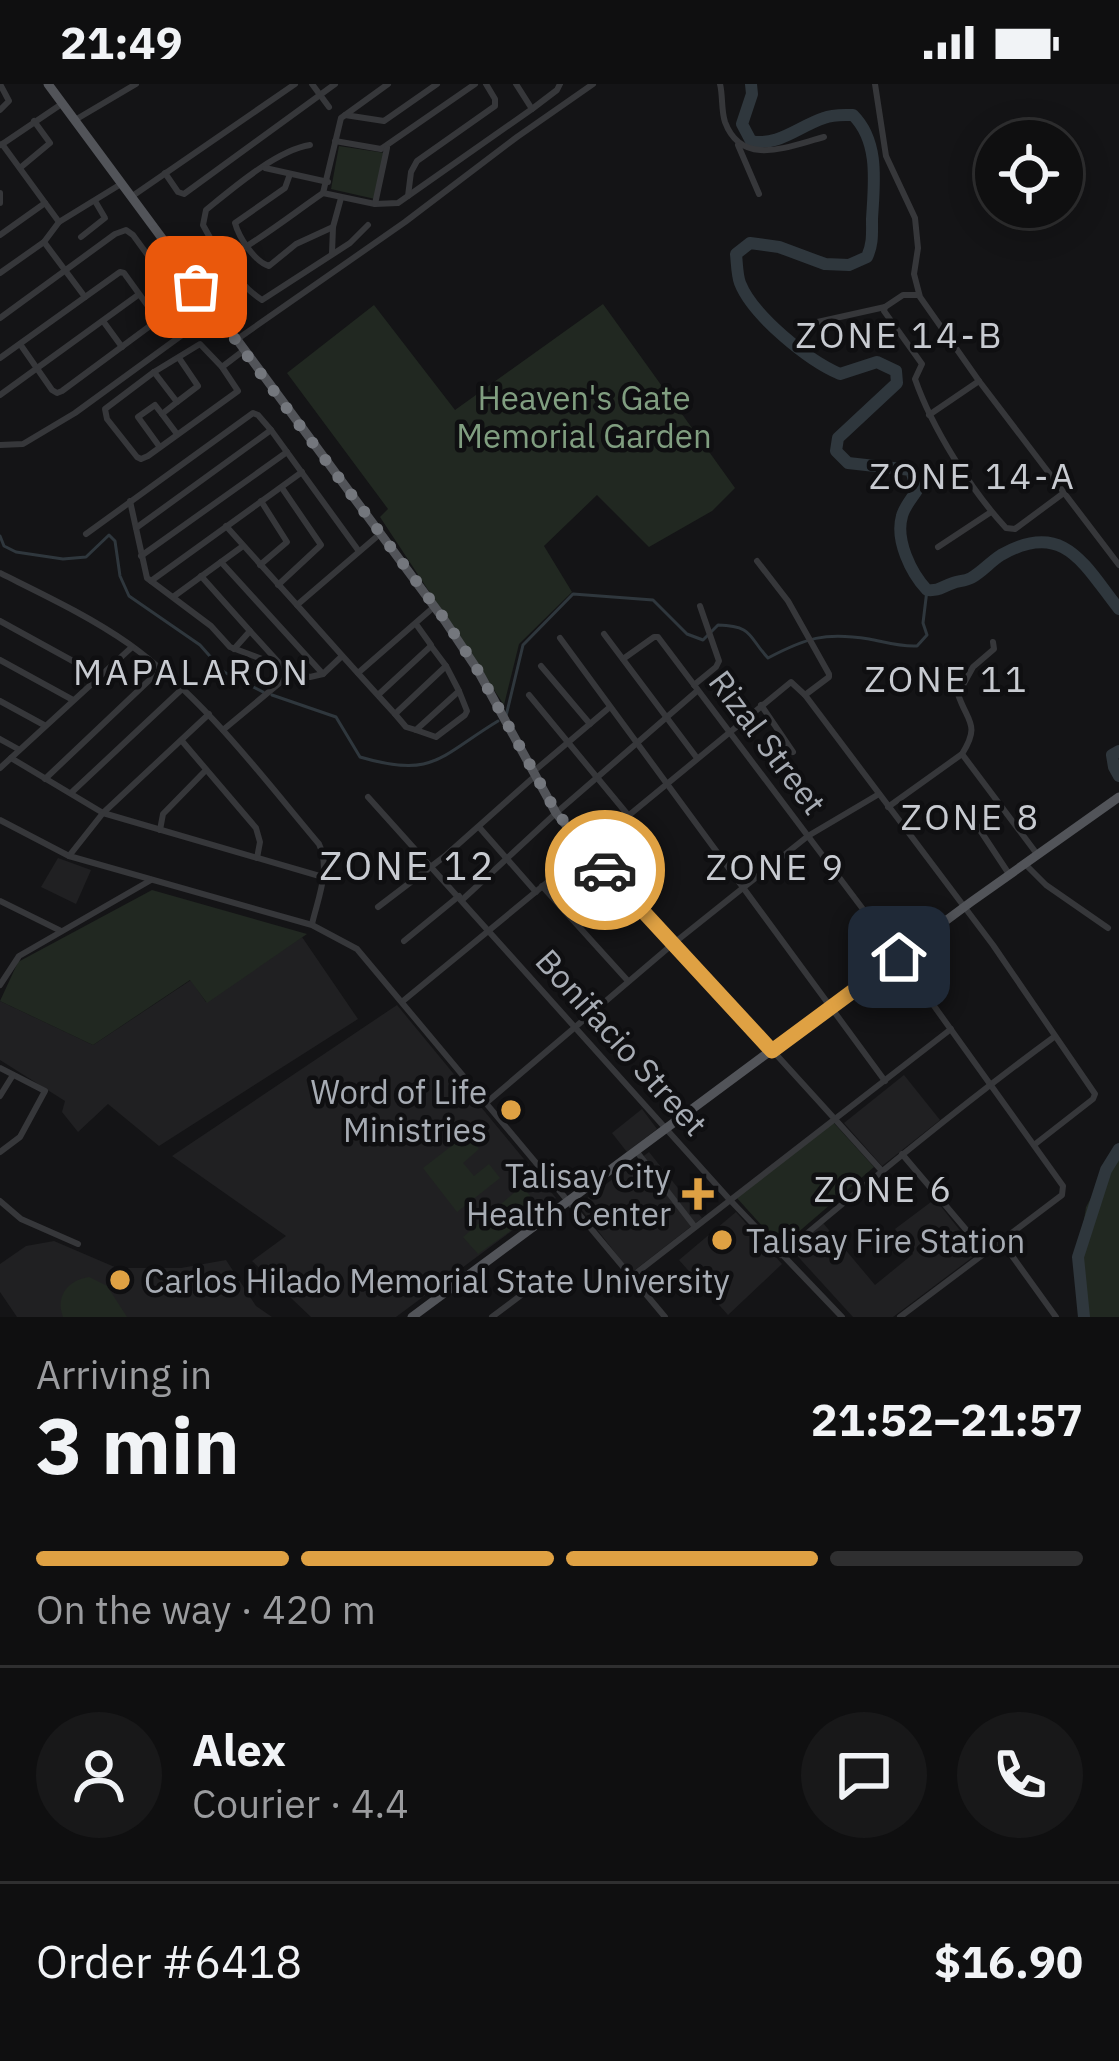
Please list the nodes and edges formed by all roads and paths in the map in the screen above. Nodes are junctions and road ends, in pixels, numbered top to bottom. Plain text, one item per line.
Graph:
1 (0, 84) edge
2 (49, 84) edge
3 (136, 84) edge
4 (295, 84) edge
5 (313, 84) edge
6 (335, 84) edge
7 (388, 84) edge
8 (436, 84) edge
9 (475, 84) edge
10 (486, 84) edge
11 (516, 84) edge
12 (560, 84) edge
13 (593, 84) edge
14 (720, 84) edge
15 (874, 84) edge
16 (320, 94) junction
17 (63, 103) junction
18 (329, 107) dead end
19 (532, 109) junction
20 (0, 110) edge
21 (345, 115) junction
22 (75, 120) junction
23 (34, 121) junction
24 (824, 137) dead end
25 (335, 141) junction
26 (737, 142) junction
27 (1, 145) edge
28 (310, 145) dead end
29 (387, 147) junction
30 (265, 167) junction
31 (20, 168) junction
32 (165, 173) junction
33 (290, 174) junction
34 (328, 182) junction
35 (122, 184) junction
36 (0, 193) edge
37 (323, 193) junction
38 (759, 194) dead end
39 (407, 196) junction
40 (131, 197) junction
41 (341, 198) junction
42 (95, 201) junction
43 (0, 203) edge
44 (45, 203) junction
45 (375, 204) junction
46 (59, 222) junction
47 (368, 225) dead end
48 (333, 226) junction
49 (0, 235) edge
50 (81, 237) dead end
51 (44, 242) junction
52 (246, 244) junction
53 (332, 253) junction
54 (228, 260) junction
55 (67, 271) junction
56 (0, 273) edge
57 (192, 286) junction
58 (139, 294) junction
59 (85, 297) junction
60 (920, 297) junction
61 (178, 298) junction
62 (885, 307) junction
63 (215, 311) junction
64 (0, 318) edge
65 (103, 320) junction
66 (158, 320) junction
67 (813, 323) dead end
68 (236, 340) junction
69 (20, 344) junction
70 (122, 347) junction
71 (244, 350) junction
72 (0, 358) edge
73 (179, 358) junction
74 (222, 367) junction
75 (37, 368) junction
76 (154, 371) junction
77 (980, 381) junction
78 (0, 395) edge
79 (177, 402) junction
80 (162, 413) junction
81 (929, 415) junction
82 (271, 430) junction
83 (177, 434) junction
84 (0, 446) edge
85 (159, 447) junction
86 (286, 452) junction
87 (302, 472) junction
88 (281, 487) junction
89 (1065, 492) junction
90 (130, 501) junction
91 (260, 501) junction
92 (992, 512) junction
93 (226, 526) junction
94 (136, 528) junction
95 (381, 533) junction
96 (86, 534) dead end
97 (243, 546) junction
98 (938, 547) dead end
99 (359, 551) junction
100 (141, 556) junction
101 (757, 561) dead end
102 (221, 562) junction
103 (260, 565) junction
104 (1119, 566) edge
105 (0, 573) edge
106 (201, 576) junction
107 (151, 581) junction
108 (278, 585) junction
109 (173, 597) junction
110 (297, 604) junction
111 (435, 606) junction
112 (700, 606) dead end
113 (0, 621) edge
114 (416, 624) junction
115 (250, 631) junction
116 (604, 634) dead end
117 (560, 638) dead end
118 (993, 642) dead end
119 (431, 646) junction
120 (133, 647) junction
121 (234, 649) junction
122 (342, 656) junction
123 (623, 659) junction
124 (0, 660) edge
125 (280, 664) junction
126 (446, 666) junction
127 (541, 666) dead end
128 (160, 670) junction
129 (295, 670) junction
130 (323, 674) junction
131 (358, 674) junction
132 (100, 676) junction
133 (696, 687) junction
134 (183, 688) junction
135 (459, 691) junction
136 (378, 695) junction
137 (529, 695) dead end
138 (805, 695) junction
139 (73, 700) junction
140 (0, 701) edge
141 (761, 705) junction
142 (610, 707) junction
143 (209, 714) junction
144 (395, 714) junction
145 (667, 717) junction
146 (590, 724) junction
147 (44, 725) junction
148 (223, 730) junction
149 (416, 730) junction
150 (729, 732) junction
151 (0, 739) edge
152 (182, 741) junction
153 (568, 742) junction
154 (637, 743) junction
155 (19, 749) junction
156 (793, 752) dead end
157 (962, 754) junction
158 (10, 758) junction
159 (697, 758) junction
160 (0, 768) edge
161 (206, 770) junction
162 (534, 774) junction
163 (45, 778) junction
164 (597, 778) junction
165 (666, 784) junction
166 (71, 793) junction
167 (880, 794) junction
168 (368, 797) dead end
169 (1119, 797) edge
170 (888, 807) junction
171 (104, 812) junction
172 (556, 812) junction
173 (968, 812) dead end
174 (628, 815) junction
175 (1, 824) edge
176 (479, 827) junction
177 (160, 830) junction
178 (808, 836) junction
179 (586, 850) junction
180 (1037, 854) junction
181 (69, 856) junction
182 (257, 858) junction
183 (508, 859) junction
184 (1024, 863) junction
185 (431, 867) junction
186 (116, 870) junction
187 (1009, 874) junction
188 (323, 877) junction
189 (151, 880) junction
190 (743, 888) junction
191 (539, 889) junction
192 (121, 897) junction
193 (461, 898) junction
194 (0, 901) edge
195 (379, 907) dead end
196 (963, 908) junction
197 (312, 925) junction
198 (1108, 928) dead end
199 (489, 930) junction
200 (61, 931) junction
201 (404, 941) dead end
202 (674, 943) junction
203 (899, 957) junction
204 (628, 982) junction
205 (0, 985) edge
206 (403, 1001) junction
207 (831, 1007) junction
208 (576, 1026) junction
209 (951, 1029) junction
210 (1054, 1037) junction
211 (772, 1051) junction
212 (0, 1069) edge
213 (13, 1075) junction
214 (885, 1081) junction
215 (990, 1084) junction
216 (0, 1096) edge
217 (486, 1102) junction
218 (836, 1119) junction
219 (668, 1129) junction
220 (1034, 1145) junction
221 (0, 1152) edge
222 (637, 1152) junction
223 (902, 1154) junction
224 (882, 1171) junction
225 (730, 1200) junction
226 (0, 1201) edge
227 (568, 1202) junction
228 (695, 1227) junction
229 (1001, 1241) junction
230 (78, 1244) dead end
231 (986, 1253) junction
232 (782, 1256) junction
233 (631, 1277) junction
234 (541, 1280) dead end
235 (415, 1316) edge
236 (492, 1317) edge
237 (665, 1317) edge
238 (842, 1317) edge
239 (900, 1317) edge
240 (1056, 1317) edge

1 - 20 street
2 - 17 main road
3 - 22 street
4 - 32 street
5 - 16 street
6 - 16 street
7 - 21 street
8 - 21 street
9 - 29 street
10 - 39 street
11 - 19 street
12 - 19 street
13 - 68 street
14 - 26 street
15 - 60 street
16 - 18 street
16 - 32 street
17 - 22 main road
17 - 23 street
19 - 39 street
21 - 25 street
22 - 35 main road
23 - 27 street
23 - 31 street
24 - 26 street
25 - 29 street
25 - 34 street
26 - 38 street
27 - 31 street
28 - 30 street
29 - 45 street
30 - 33 street
30 - 54 street
31 - 44 street
32 - 40 street
33 - 34 street
33 - 52 street
34 - 37 street
35 - 40 main road
35 - 42 street
36 - 43 street
37 - 41 street
37 - 52 street
39 - 45 street
40 - 57 main road
41 - 45 street
41 - 48 street
42 - 46 street
42 - 50 street
44 - 46 street
44 - 49 street
46 - 51 street
47 - 53 street
48 - 52 street
48 - 53 street
51 - 55 street
51 - 56 street
52 - 54 street
53 - 54 street
54 - 57 street
55 - 59 street
55 - 61 street
55 - 64 street
57 - 61 street
57 - 63 main road
58 - 59 street
58 - 65 street
58 - 66 street
59 - 69 street
60 - 62 street
60 - 77 street
61 - 66 street
62 - 67 street
62 - 81 street
63 - 68 main road
63 - 84 street
65 - 70 street
65 - 75 street
66 - 70 street
68 - 71 main road
69 - 72 street
69 - 75 street
70 - 75 street
71 - 74 street
71 - 95 main road
73 - 74 street
73 - 76 street
73 - 79 street
74 - 83 street
75 - 78 street
76 - 79 street
76 - 85 street
77 - 81 street
77 - 89 street
79 - 80 street
80 - 83 street
80 - 85 street
81 - 92 street
82 - 86 street
82 - 90 street
82 - 94 street
83 - 85 street
86 - 87 street
86 - 100 street
87 - 88 street
87 - 99 street
88 - 91 street
88 - 108 street
89 - 92 street
89 - 104 street
90 - 94 street
90 - 96 street
91 - 93 street
91 - 103 street
92 - 98 street
93 - 97 street
93 - 107 street
94 - 100 street
95 - 99 street
95 - 111 main road
97 - 102 street
97 - 103 street
99 - 110 street
100 - 107 street
101 - 138 street
102 - 106 street
102 - 130 street
103 - 108 street
105 - 120 street
106 - 109 street
106 - 115 street
107 - 109 street
108 - 110 street
109 - 121 street
110 - 122 street
111 - 114 street
111 - 162 main road
112 - 133 street
113 - 132 street
114 - 119 street
114 - 131 street
115 - 121 street
115 - 125 street
116 - 123 street
117 - 142 street
118 - 157 street
119 - 126 street
119 - 136 street
120 - 128 street
120 - 132 street
121 - 125 street
122 - 130 street
122 - 131 street
123 - 133 street, Rizal Street
123 - 145 street
124 - 139 street
125 - 129 street
126 - 135 street
126 - 144 street
127 - 146 street
128 - 134 street
128 - 163 street
129 - 130 street
129 - 148 street
131 - 136 street
132 - 139 street
133 - 145 street
133 - 150 street, Rizal Street
134 - 143 street
134 - 166 street
135 - 149 street
135 - 149 street
136 - 144 street
137 - 153 street
138 - 141 street
138 - 167 street
139 - 147 street
140 - 147 street
141 - 150 street
141 - 156 street
142 - 146 street
142 - 154 street
143 - 148 street
143 - 152 street
144 - 149 street
145 - 154 street
145 - 159 street
146 - 153 street
147 - 155 street
148 - 188 street
150 - 159 street
150 - 178 street, Rizal Street
151 - 155 street
152 - 161 street
152 - 171 street
153 - 162 street
153 - 164 street
154 - 164 street
154 - 165 street
155 - 158 street
157 - 170 street
157 - 180 street
158 - 160 street
158 - 163 street
159 - 165 street
161 - 177 street
161 - 182 street
162 - 172 main road
162 - 176 street
163 - 166 street
164 - 172 street
164 - 174 street
165 - 174 street
165 - 190 street
166 - 171 street
167 - 170 street
167 - 178 street
168 - 185 street, Bonifacio Street
169 - 180 main road
170 - 196 street
171 - 177 street
171 - 181 street
172 - 179 main road
172 - 183 street
173 - 187 street
174 - 179 street
175 - 181 street
176 - 183 street
176 - 185 street
177 - 182 street
178 - 190 street
178 - 203 street, Rizal Street
179 - 191 street
179 - 202 main road
180 - 184 main road
181 - 186 street
182 - 188 street
183 - 191 street
183 - 193 street
184 - 187 main road
184 - 198 street
185 - 193 street, Bonifacio Street
185 - 195 street
186 - 189 street
186 - 192 street
187 - 196 main road
188 - 197 street
189 - 192 street
189 - 197 street
190 - 202 street
190 - 207 street
191 - 199 street
191 - 204 street
192 - 200 street
193 - 199 street, Bonifacio Street
193 - 201 street
194 - 200 street
196 - 203 main road
196 - 210 street
197 - 206 street
199 - 206 street
199 - 208 street, Bonifacio Street
200 - 205 street
202 - 204 street
202 - 211 main road
203 - 207 main road
203 - 209 street, Rizal Street
204 - 208 street
206 - 217 street
207 - 211 main road
207 - 214 street
208 - 217 street
208 - 219 street, Bonifacio Street
209 - 214 street
209 - 215 street, Rizal Street
210 - 215 street
210 - 220 street
211 - 218 street
211 - 219 main road
212 - 213 street
213 - 216 street
213 - 221 street
214 - 218 street
215 - 220 street, Rizal Street
215 - 223 street
217 - 227 street
218 - 224 street
218 - 225 street
219 - 222 main road
219 - 225 street, Bonifacio Street
220 - 229 street, Rizal Street
222 - 227 main road
222 - 228 street
223 - 224 street
223 - 231 street
224 - 232 street
225 - 228 street
225 - 232 street, Bonifacio Street
226 - 230 street
227 - 233 street
227 - 235 main road
228 - 233 street
229 - 231 street
229 - 240 street
231 - 239 street
232 - 238 street, Bonifacio Street
233 - 237 street
234 - 236 street

